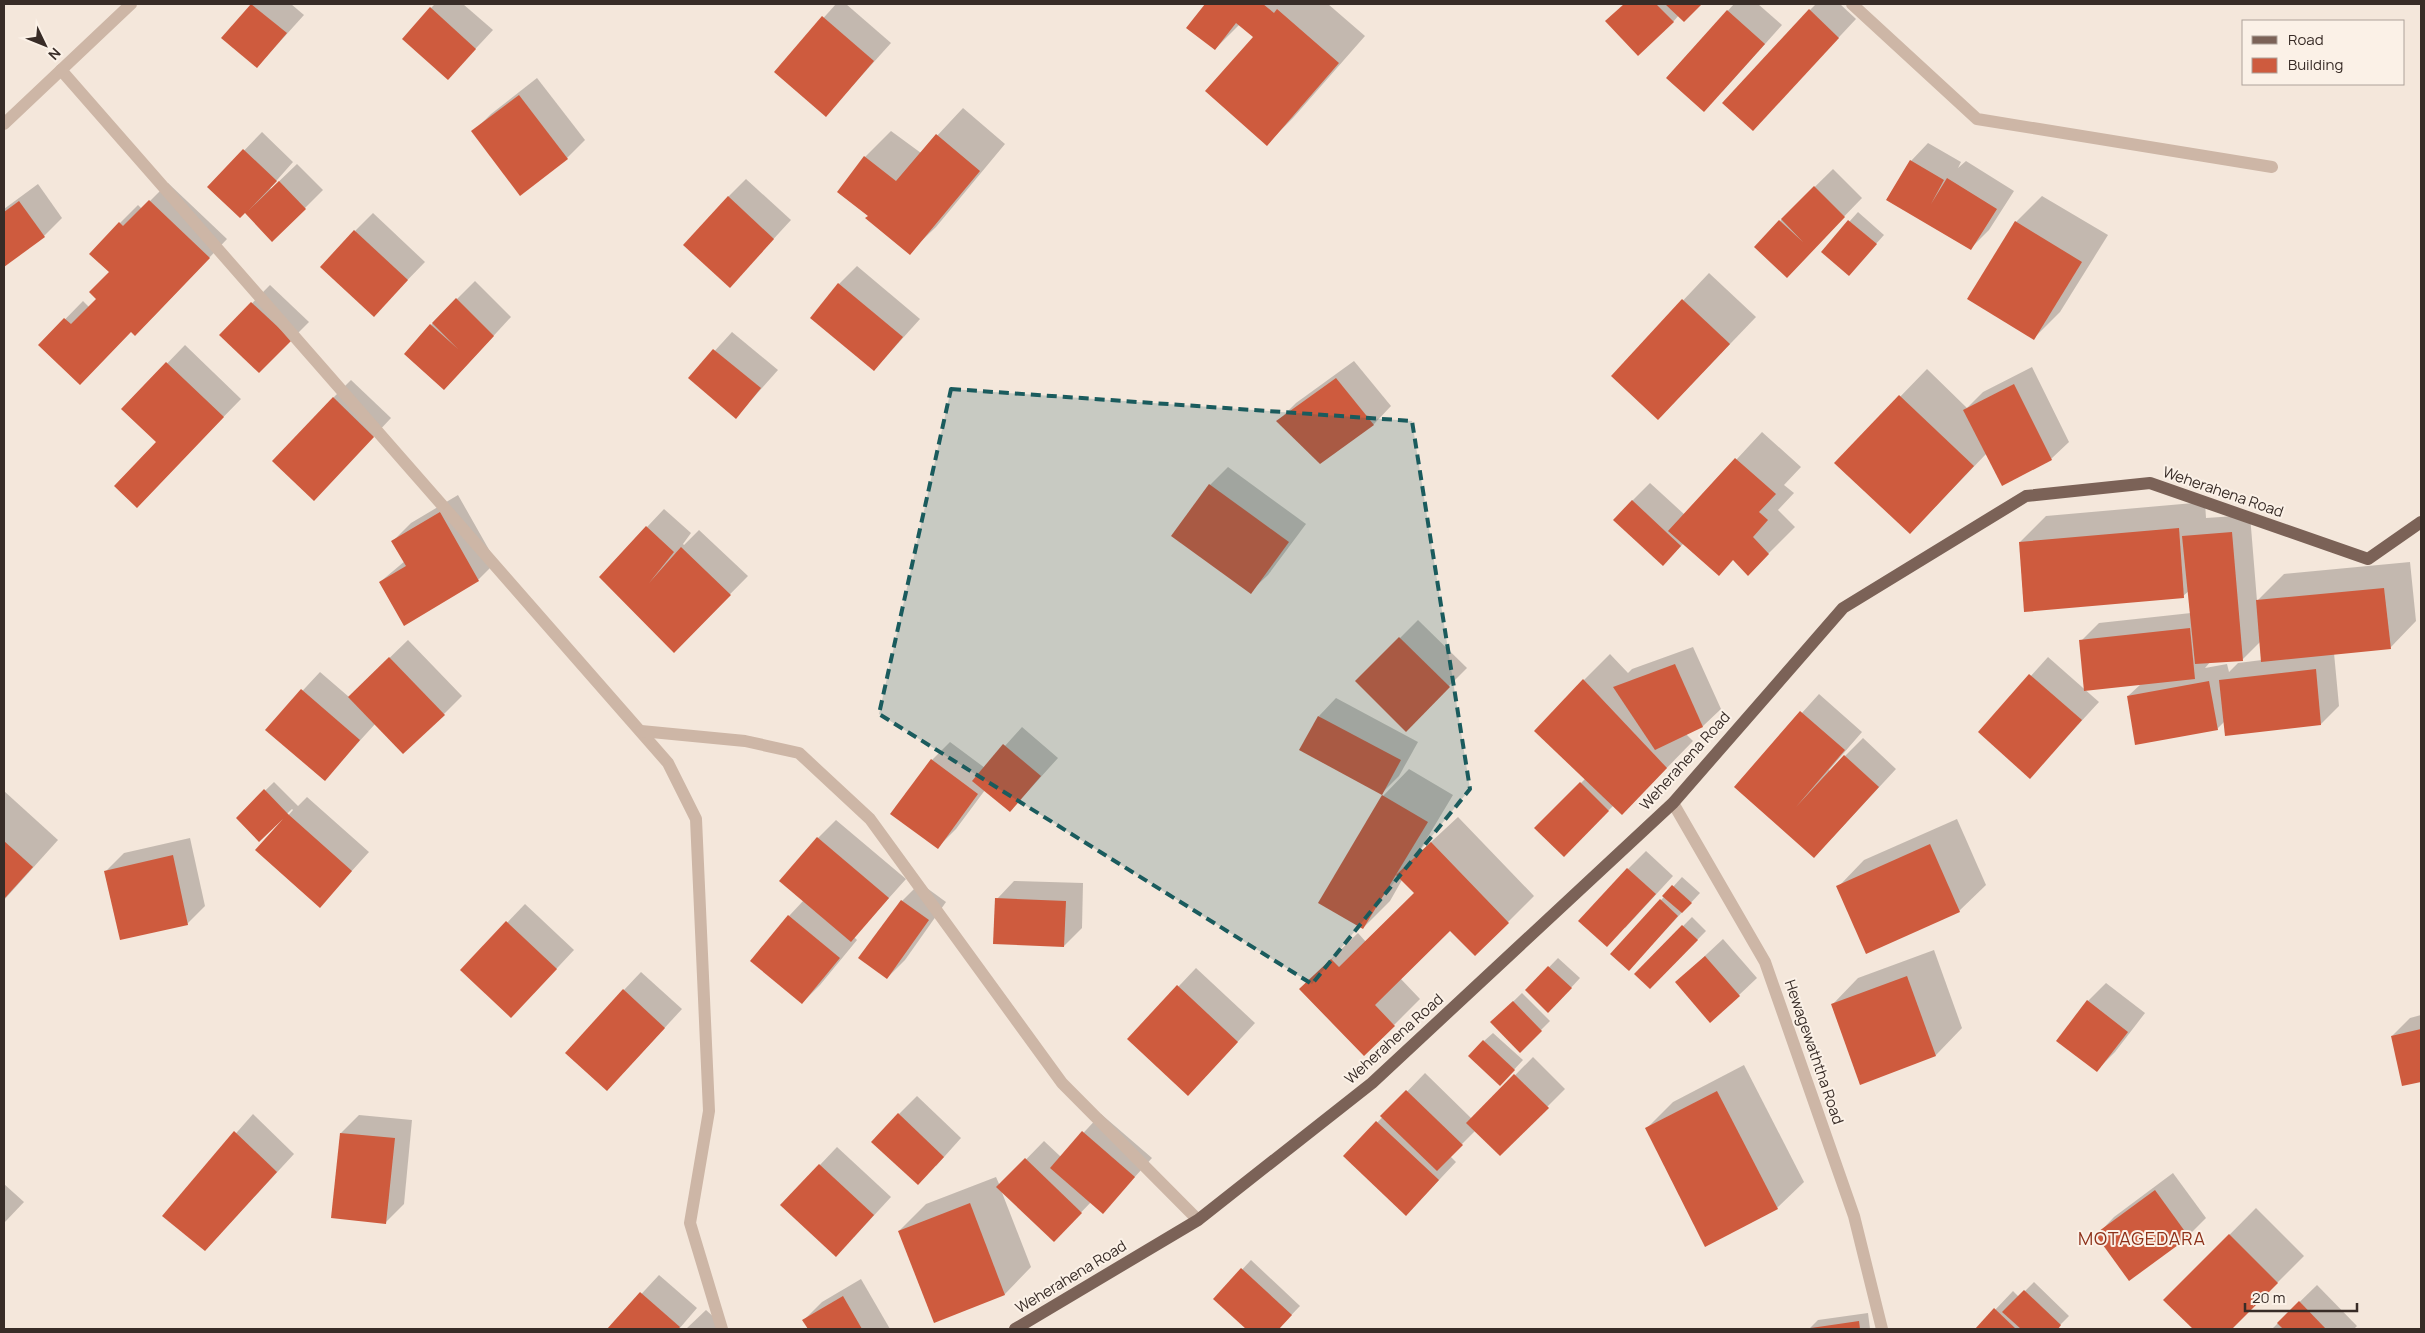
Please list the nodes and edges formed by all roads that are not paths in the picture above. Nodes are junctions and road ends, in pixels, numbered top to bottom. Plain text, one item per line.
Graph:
1 (131, 4) edge
2 (1852, 4) edge
3 (61, 70) junction
4 (4, 124) edge
5 (2272, 166) dead end
6 (2421, 522) edge
7 (641, 731) junction
8 (1673, 803) junction
9 (1198, 1220) junction
10 (722, 1329) edge
11 (1015, 1329) edge
12 (1882, 1329) edge

1 - 3 street
2 - 5 street
3 - 4 street
3 - 7 street
6 - 8 main road, Weherahena Road
7 - 9 street
7 - 10 street
8 - 9 main road, Weherahena Road
8 - 12 street, Hewagewaththa Road
9 - 11 main road, Weherahena Road

